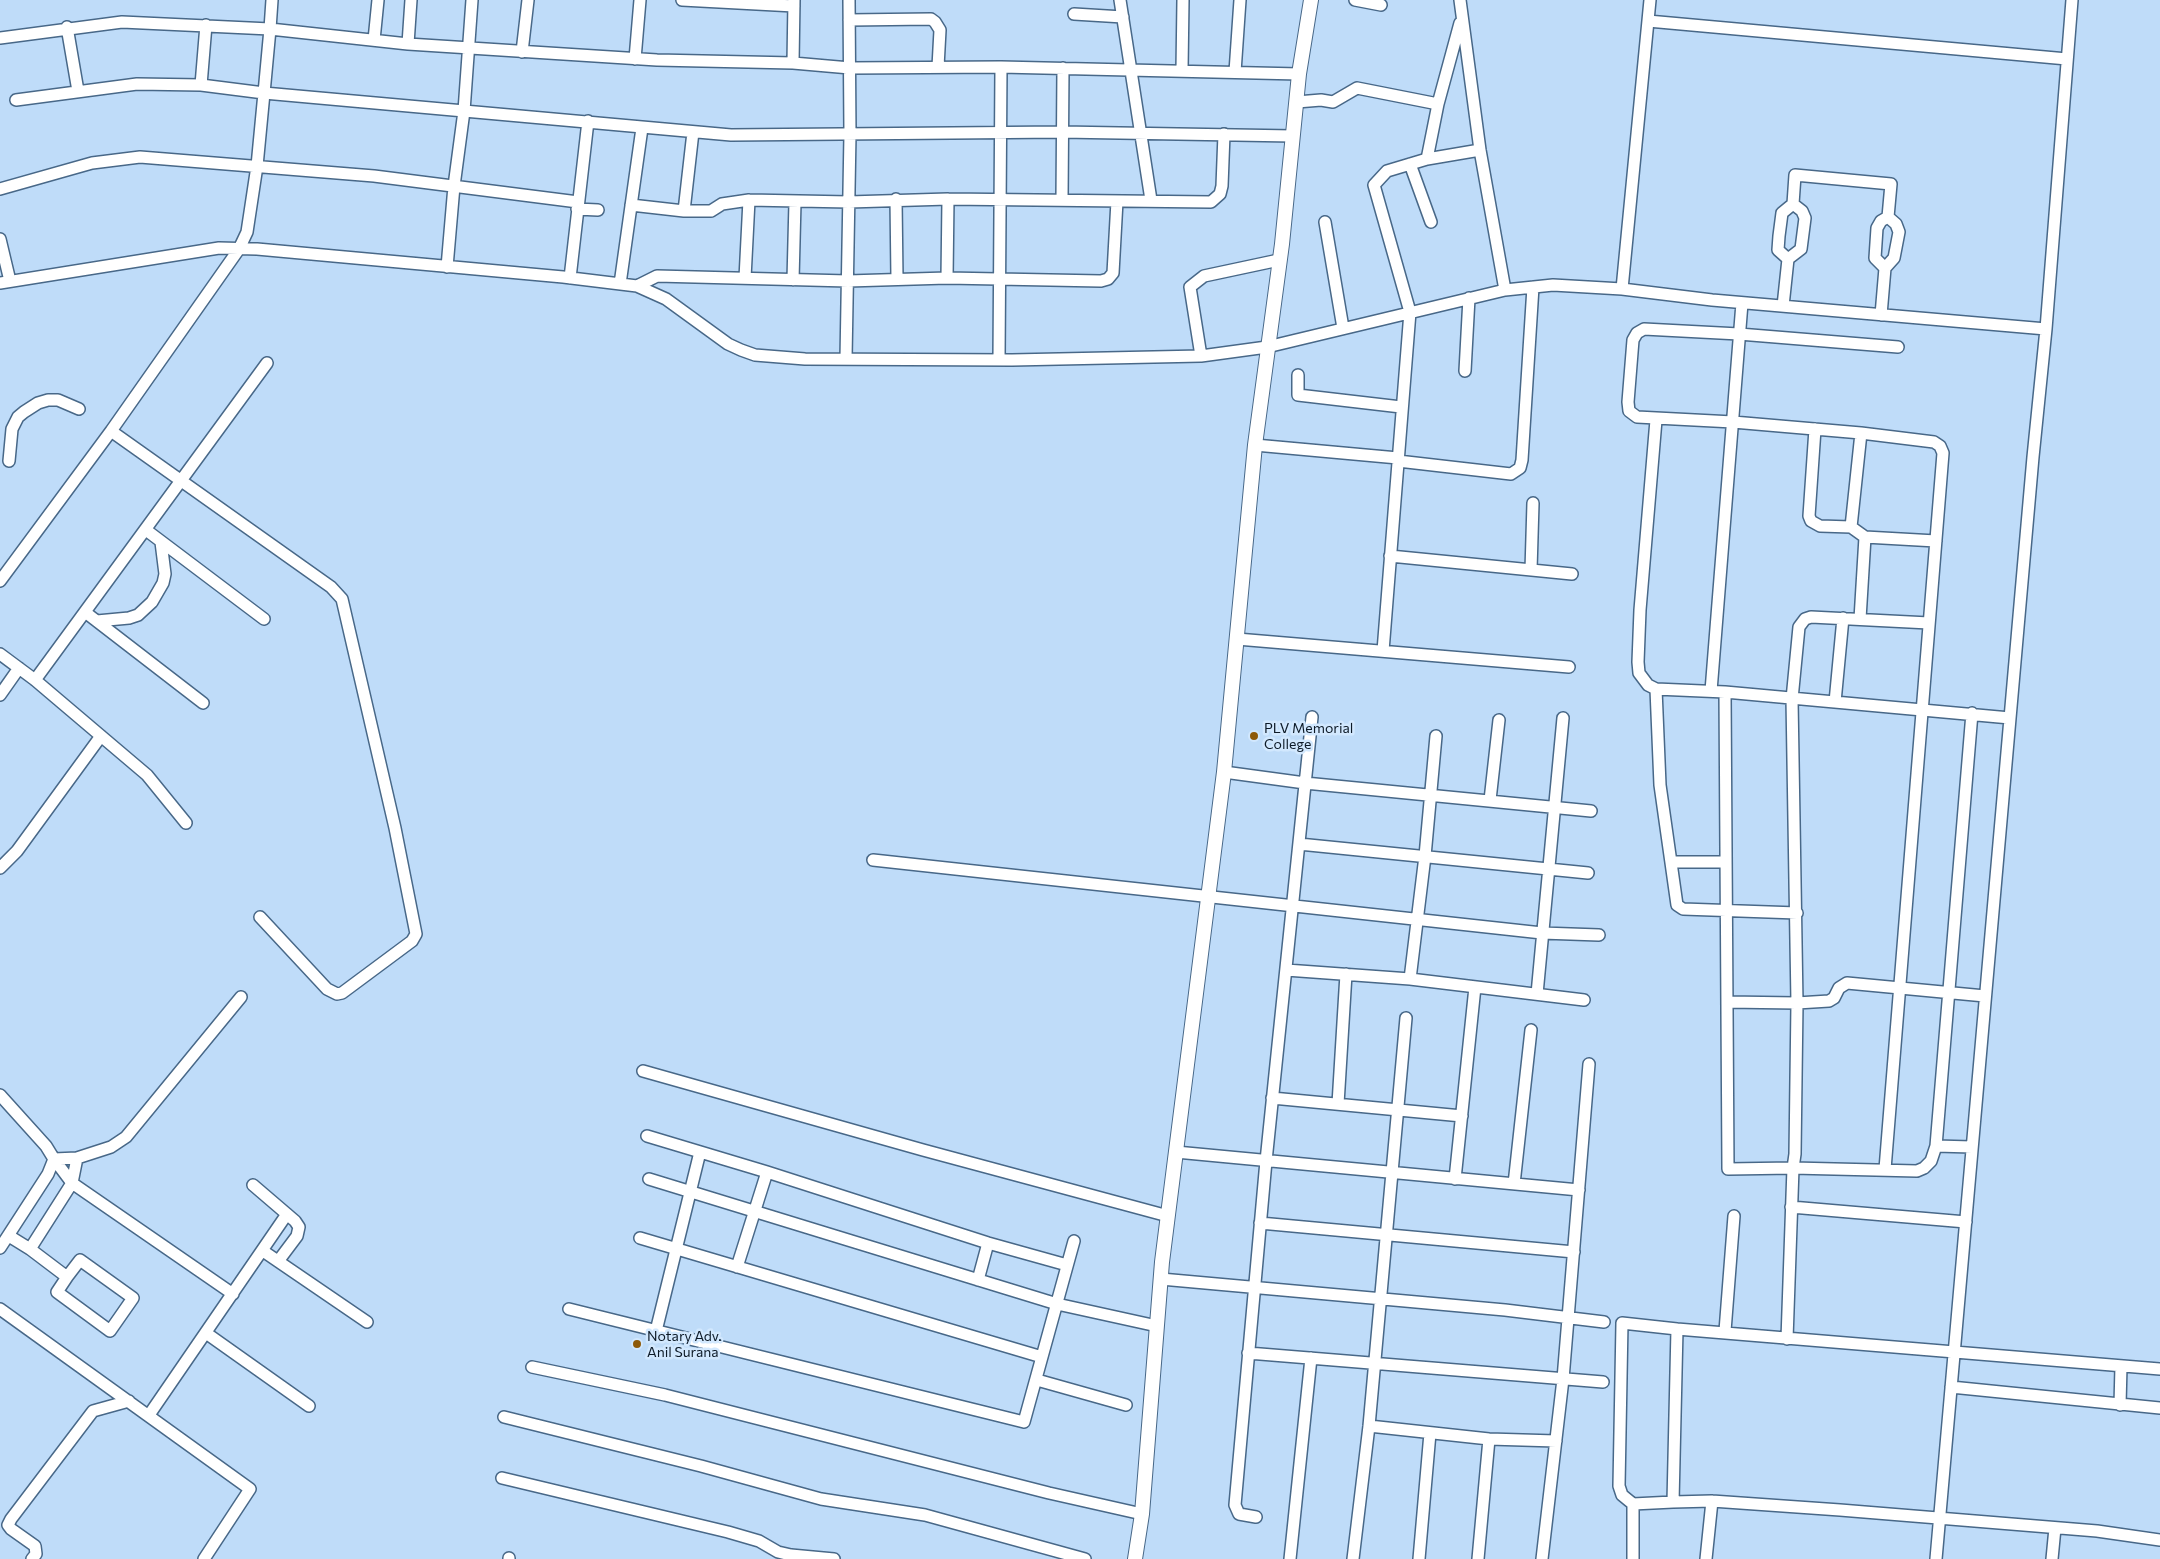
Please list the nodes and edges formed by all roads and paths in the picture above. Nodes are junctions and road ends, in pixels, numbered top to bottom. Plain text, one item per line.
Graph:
1 (272, 0) edge
2 (378, 0) edge
3 (411, 0) edge
4 (472, 0) edge
5 (528, 0) edge
6 (640, 0) edge
7 (682, 0) edge
8 (849, 0) edge
9 (1120, 0) edge
10 (1183, 0) edge
11 (1240, 0) edge
12 (1311, 0) edge
13 (1355, 0) edge
14 (1460, 0) edge
15 (1650, 0) edge
16 (2072, 0) edge
17 (794, 3) edge
18 (1381, 5) dead end
19 (1074, 14) dead end
20 (1462, 16) junction
21 (1123, 17) junction
22 (849, 20) junction
23 (1648, 21) junction
24 (206, 25) junction
25 (67, 28) junction
26 (270, 29) junction
27 (0, 38) edge
28 (374, 40) junction
29 (408, 44) junction
30 (468, 48) junction
31 (522, 52) junction
32 (635, 59) junction
33 (2067, 59) junction
34 (793, 63) junction
35 (938, 67) junction
36 (1001, 67) junction
37 (850, 68) junction
38 (1063, 68) junction
39 (1131, 70) junction
40 (1182, 70) junction
41 (1235, 72) junction
42 (1299, 74) junction
43 (201, 85) junction
44 (78, 91) junction
45 (264, 93) junction
46 (16, 100) dead end
47 (1297, 102) junction
48 (1438, 104) junction
49 (464, 111) junction
50 (588, 121) junction
51 (642, 128) junction
52 (693, 132) junction
53 (1001, 132) junction
54 (1062, 132) junction
55 (1142, 132) junction
56 (850, 134) junction
57 (1224, 134) junction
58 (1293, 136) junction
59 (1480, 150) junction
60 (1427, 159) junction
61 (1410, 164) junction
62 (256, 166) junction
63 (454, 186) junction
64 (0, 190) edge
65 (896, 199) junction
66 (948, 199) junction
67 (749, 200) junction
68 (1002, 200) junction
69 (1062, 200) junction
70 (1151, 200) junction
71 (1117, 201) junction
72 (795, 202) junction
73 (849, 202) junction
74 (1793, 204) junction
75 (631, 205) junction
76 (578, 206) junction
77 (598, 210) dead end
78 (684, 212) junction
79 (1888, 217) junction
80 (1325, 222) dead end
81 (1431, 222) dead end
82 (0, 239) edge
83 (239, 249) junction
84 (1788, 259) junction
85 (1279, 260) junction
86 (447, 267) junction
87 (1885, 268) junction
88 (570, 278) junction
89 (746, 278) junction
90 (947, 278) junction
91 (793, 280) junction
92 (897, 280) junction
93 (1000, 280) junction
94 (848, 281) junction
95 (5, 282) edge
96 (620, 284) junction
97 (637, 286) junction
98 (1533, 287) junction
99 (1622, 289) junction
100 (1505, 290) junction
101 (1469, 298) junction
102 (1742, 303) junction
103 (1783, 306) junction
104 (1410, 312) junction
105 (1881, 315) junction
106 (1343, 328) junction
107 (2046, 329) junction
108 (1740, 334) junction
109 (1898, 347) dead end
110 (1268, 348) junction
111 (1201, 356) junction
112 (846, 359) junction
113 (1000, 360) junction
114 (267, 363) dead end
115 (1465, 371) dead end
116 (1298, 375) dead end
117 (1401, 407) junction
118 (79, 409) dead end
119 (1656, 420) junction
120 (1733, 422) junction
121 (1815, 429) junction
122 (111, 431) junction
123 (1861, 433) junction
124 (1255, 445) junction
125 (1398, 459) junction
126 (9, 461) dead end
127 (180, 481) junction
128 (1533, 503) dead end
129 (1851, 528) junction
130 (146, 530) junction
131 (1865, 537) junction
132 (1936, 541) junction
133 (161, 542) junction
134 (1390, 556) junction
135 (1531, 570) junction
136 (1572, 574) dead end
137 (0, 581) edge
138 (85, 612) junction
139 (1843, 618) junction
140 (264, 619) dead end
141 (1860, 619) junction
142 (97, 621) junction
143 (1929, 622) junction
144 (1236, 640) junction
145 (1383, 651) junction
146 (0, 654) edge
147 (1569, 667) dead end
148 (19, 668) junction
149 (35, 680) junction
150 (1656, 688) junction
151 (1710, 691) junction
152 (1725, 692) junction
153 (0, 695) edge
154 (1792, 699) junction
155 (1835, 702) junction
156 (203, 703) dead end
157 (1922, 709) junction
158 (1972, 713) junction
159 (1312, 717) dead end
160 (1563, 718) dead end
161 (2010, 718) junction
162 (1499, 720) dead end
163 (101, 736) junction
164 (1436, 736) dead end
165 (1224, 772) junction
166 (1306, 783) junction
167 (1430, 795) junction
168 (1490, 800) junction
169 (1554, 808) junction
170 (1591, 811) dead end
171 (186, 823) dead end
172 (1299, 844) junction
173 (1425, 856) junction
174 (873, 860) dead end
175 (1671, 862) junction
176 (1726, 862) junction
177 (0, 868) edge
178 (1547, 868) junction
179 (1588, 873) dead end
180 (1208, 898) junction
181 (1293, 906) junction
182 (1726, 911) junction
183 (1797, 912) junction
184 (260, 917) dead end
185 (1416, 919) junction
186 (1542, 933) junction
187 (1599, 935) dead end
188 (1286, 970) junction
189 (1346, 974) junction
190 (1410, 979) junction
191 (1475, 987) junction
192 (1899, 987) junction
193 (1948, 992) junction
194 (1537, 994) junction
195 (1985, 996) junction
196 (241, 997) dead end
197 (1584, 1000) dead end
198 (1727, 1002) junction
199 (1797, 1004) junction
200 (1406, 1018) dead end
201 (1531, 1030) dead end
202 (1589, 1064) dead end
203 (643, 1071) dead end
204 (0, 1095) edge
205 (1272, 1098) junction
206 (1338, 1104) junction
207 (1398, 1109) junction
208 (1462, 1116) junction
209 (647, 1136) dead end
210 (1936, 1146) junction
211 (1972, 1147) junction
212 (700, 1152) junction
213 (1176, 1152) junction
214 (77, 1158) junction
215 (54, 1159) junction
216 (1266, 1161) junction
217 (1793, 1168) junction
218 (1885, 1169) junction
219 (767, 1172) junction
220 (1393, 1173) junction
221 (649, 1179) dead end
222 (1456, 1179) junction
223 (72, 1183) junction
224 (1514, 1184) junction
225 (253, 1185) dead end
226 (1579, 1190) junction
227 (690, 1191) junction
228 (1791, 1206) junction
229 (756, 1210) junction
230 (287, 1214) junction
231 (1168, 1216) junction
232 (1734, 1216) dead end
233 (1966, 1222) junction
234 (1260, 1223) junction
235 (1387, 1235) junction
236 (9, 1236) junction
237 (640, 1238) dead end
238 (1074, 1241) dead end
239 (988, 1243) junction
240 (0, 1248) edge
241 (30, 1249) junction
242 (676, 1249) junction
243 (263, 1251) junction
244 (1574, 1252) junction
245 (279, 1260) junction
246 (1067, 1265) junction
247 (738, 1267) junction
248 (67, 1278) junction
249 (1161, 1279) junction
250 (978, 1280) junction
251 (1255, 1288) junction
252 (233, 1294) junction
253 (1381, 1299) junction
254 (1058, 1304) junction
255 (569, 1309) dead end
256 (0, 1310) edge
257 (1568, 1318) junction
258 (367, 1322) dead end
259 (1604, 1322) dead end
260 (1157, 1326) junction
261 (1677, 1329) junction
262 (656, 1331) junction
263 (1725, 1332) junction
264 (206, 1333) junction
265 (1787, 1339) junction
266 (1954, 1352) junction
267 (1248, 1353) junction
268 (1042, 1357) junction
269 (1311, 1358) junction
270 (1374, 1364) junction
271 (2121, 1366) junction
272 (532, 1367) dead end
273 (2160, 1369) edge
274 (1563, 1379) junction
275 (1036, 1380) junction
276 (1602, 1382) dead end
277 (1951, 1387) junction
278 (129, 1401) junction
279 (1126, 1405) dead end
280 (2120, 1405) junction
281 (309, 1406) dead end
282 (2160, 1408) edge
283 (149, 1415) junction
284 (504, 1417) dead end
285 (1369, 1426) junction
286 (1430, 1433) junction
287 (1489, 1439) junction
288 (1556, 1441) junction
289 (502, 1478) dead end
290 (1712, 1501) junction
291 (1673, 1502) junction
292 (1633, 1504) junction
293 (1142, 1514) junction
294 (1256, 1517) dead end
295 (1940, 1518) junction
296 (2055, 1528) junction
297 (2160, 1540) edge
298 (32, 1559) edge
299 (204, 1559) edge
300 (834, 1559) edge
301 (1085, 1559) edge
302 (1135, 1559) edge
303 (1290, 1559) edge
304 (1353, 1559) edge
305 (1419, 1559) edge
306 (1478, 1559) edge
307 (1542, 1559) edge
308 (1633, 1559) edge
309 (1706, 1559) edge
310 (1936, 1559) edge
311 (2052, 1559) edge

1 - 26 street
2 - 28 street
3 - 29 street
4 - 30 street
5 - 31 street
6 - 32 street
7 - 17 street
8 - 22 street
9 - 21 street
10 - 40 street
11 - 41 street
12 - 42 main road
13 - 18 street
14 - 20 street
15 - 23 street
16 - 33 street
17 - 34 street
19 - 21 street
20 - 48 street
20 - 59 street
21 - 39 street
22 - 35 street
22 - 37 street
23 - 33 street
23 - 99 street
24 - 25 street
24 - 26 street
24 - 43 street
25 - 27 street
25 - 44 street
26 - 28 street
26 - 45 street
28 - 29 street
29 - 30 street
30 - 31 street
30 - 49 street
31 - 32 street
32 - 34 street
33 - 107 street
34 - 37 street
35 - 36 street
35 - 37 street
36 - 38 street
36 - 53 street
37 - 56 street
38 - 39 street
38 - 54 street
39 - 40 street
39 - 55 street
40 - 41 street
41 - 42 street
42 - 47 main road
43 - 44 street
43 - 45 street
44 - 46 street
45 - 49 street
45 - 62 street
47 - 48 street
47 - 58 main road
48 - 60 street
49 - 50 street
49 - 63 street
50 - 51 street
50 - 76 street
51 - 52 street
51 - 75 street
52 - 56 street
52 - 78 street
53 - 54 street
53 - 56 street
53 - 68 street
54 - 55 street
54 - 69 street
55 - 57 street
55 - 70 street
56 - 73 street
57 - 58 street
57 - 70 street
58 - 85 main road
59 - 60 street
59 - 100 street
60 - 61 street
61 - 81 street
61 - 104 street
62 - 63 street
62 - 64 street
62 - 83 street
63 - 76 street
63 - 86 street
65 - 66 street
65 - 73 street
65 - 92 street
66 - 68 street
66 - 90 street
67 - 72 street
67 - 78 street
67 - 89 street
68 - 69 street
68 - 93 street
69 - 71 street
70 - 71 street
71 - 93 street
72 - 73 street
72 - 91 street
73 - 94 street
74 - 79 street
74 - 84 street
74 - 84 street
75 - 78 street
75 - 96 street
76 - 77 street
76 - 88 street
79 - 87 street
79 - 87 street
80 - 106 street
82 - 95 street
83 - 86 street
83 - 95 street
83 - 122 street
84 - 103 street
85 - 110 main road
85 - 111 street
86 - 88 street
87 - 105 street
88 - 96 street
89 - 91 street
89 - 97 street
90 - 92 street
90 - 93 street
91 - 94 street
92 - 94 street
93 - 113 street
94 - 112 street
96 - 97 street
97 - 112 street
98 - 99 street
98 - 100 street
98 - 125 street
99 - 102 street
100 - 101 street
101 - 104 street
101 - 115 street
102 - 103 street
102 - 108 street
103 - 105 street
104 - 106 street
104 - 117 street
105 - 107 street
106 - 110 street
107 - 161 street
108 - 109 street
108 - 119 street
108 - 120 street
110 - 111 street
110 - 124 main road
111 - 113 street
112 - 113 street
114 - 127 street
116 - 117 street
117 - 125 street
118 - 126 street
119 - 120 street
119 - 150 street
120 - 121 street
120 - 151 street
121 - 123 street
121 - 129 street
122 - 127 street
122 - 137 street
123 - 129 street
123 - 132 street
124 - 125 street
124 - 144 main road
125 - 134 street
127 - 130 street
127 - 184 street
128 - 135 street
129 - 131 street
130 - 133 street
130 - 138 street
131 - 132 street
131 - 141 street
132 - 143 street
133 - 140 street
133 - 142 street
134 - 135 street
134 - 145 street
135 - 136 street
138 - 142 street
138 - 149 street
139 - 141 street
139 - 154 street
139 - 155 street
141 - 143 street
142 - 156 street
143 - 157 street
144 - 145 street
144 - 165 main road
145 - 147 street
146 - 148 street
148 - 149 street
148 - 153 street
149 - 163 street
150 - 151 street
150 - 175 street
151 - 152 street
152 - 154 street
152 - 176 street
154 - 155 street
154 - 183 street
155 - 157 street
157 - 158 street
157 - 192 street
158 - 161 street
158 - 193 street
159 - 166 street
160 - 169 street
161 - 195 street
162 - 168 street
163 - 171 street
163 - 177 street
164 - 167 street
165 - 166 street
165 - 180 main road
166 - 167 street
166 - 172 street
167 - 168 street
167 - 173 street
168 - 169 street
169 - 170 street
169 - 178 street
172 - 173 street
172 - 181 street
173 - 178 street
173 - 185 street
174 - 180 street
175 - 176 street
175 - 182 street
176 - 182 street
178 - 179 street
178 - 186 street
180 - 181 street
180 - 213 main road
181 - 185 street
181 - 188 street
182 - 183 street
182 - 198 street
183 - 199 street
185 - 186 street
185 - 190 street
186 - 187 street
186 - 194 street
188 - 189 street
188 - 205 street
189 - 190 street
189 - 206 street
190 - 191 street
191 - 194 street
191 - 208 street
192 - 193 street
192 - 199 street
192 - 218 street
193 - 195 street
193 - 210 street
194 - 197 street
195 - 211 street
196 - 214 street
198 - 199 street
198 - 217 street
199 - 217 street
200 - 207 street
201 - 224 street
202 - 226 street
203 - 231 street
204 - 215 street
205 - 206 street
205 - 216 street
206 - 207 street
207 - 208 street
207 - 220 street
208 - 222 street
209 - 212 street
210 - 211 street
210 - 218 street
211 - 233 street
212 - 219 street
212 - 227 street
213 - 216 street
213 - 231 main road
214 - 215 street
214 - 223 street
215 - 223 street
215 - 236 street
216 - 220 street
216 - 234 street
217 - 218 street
217 - 228 street
219 - 229 street
219 - 239 street
220 - 222 street
220 - 235 street
221 - 227 street
222 - 224 street
223 - 241 street
223 - 252 street
224 - 226 street
225 - 230 street
226 - 244 street
227 - 229 street
227 - 242 street
228 - 233 street
228 - 265 street
229 - 247 street
229 - 250 street
230 - 243 street
230 - 245 street
231 - 249 main road
232 - 263 street
233 - 266 street
234 - 235 street
234 - 251 street
235 - 244 street
235 - 253 street
236 - 240 street
236 - 241 street
237 - 242 street
238 - 246 street
239 - 246 street
239 - 250 street
241 - 248 street
242 - 247 street
242 - 262 street
243 - 245 street
243 - 252 street
244 - 257 street
245 - 258 street
246 - 254 street
247 - 268 street
248 - 248 street
249 - 251 street
249 - 260 main road
250 - 254 street
251 - 253 street
251 - 267 street
252 - 264 street
253 - 257 street
253 - 270 street
254 - 260 street
254 - 268 street
255 - 262 street
256 - 278 street
257 - 259 street
257 - 274 street
260 - 293 main road
261 - 263 street
261 - 291 street
261 - 292 street
262 - 275 street
263 - 265 street
264 - 281 street
264 - 283 street
265 - 266 street
266 - 271 street
266 - 277 street
267 - 269 street
267 - 294 street
268 - 275 street
269 - 270 street
269 - 303 street
270 - 274 street
270 - 285 street
271 - 273 street
271 - 280 street
272 - 293 street
274 - 276 street
274 - 288 street
275 - 279 street
277 - 280 street
277 - 295 street
278 - 283 street
278 - 298 street
280 - 282 street
283 - 299 street
284 - 301 street
285 - 286 street
285 - 304 street
286 - 287 street
286 - 305 street
287 - 288 street
287 - 306 street
288 - 307 street
289 - 300 street
290 - 291 street
290 - 295 street
290 - 309 street
291 - 292 street
292 - 308 street
293 - 302 main road
295 - 296 street
295 - 310 street
296 - 297 street
296 - 311 street

